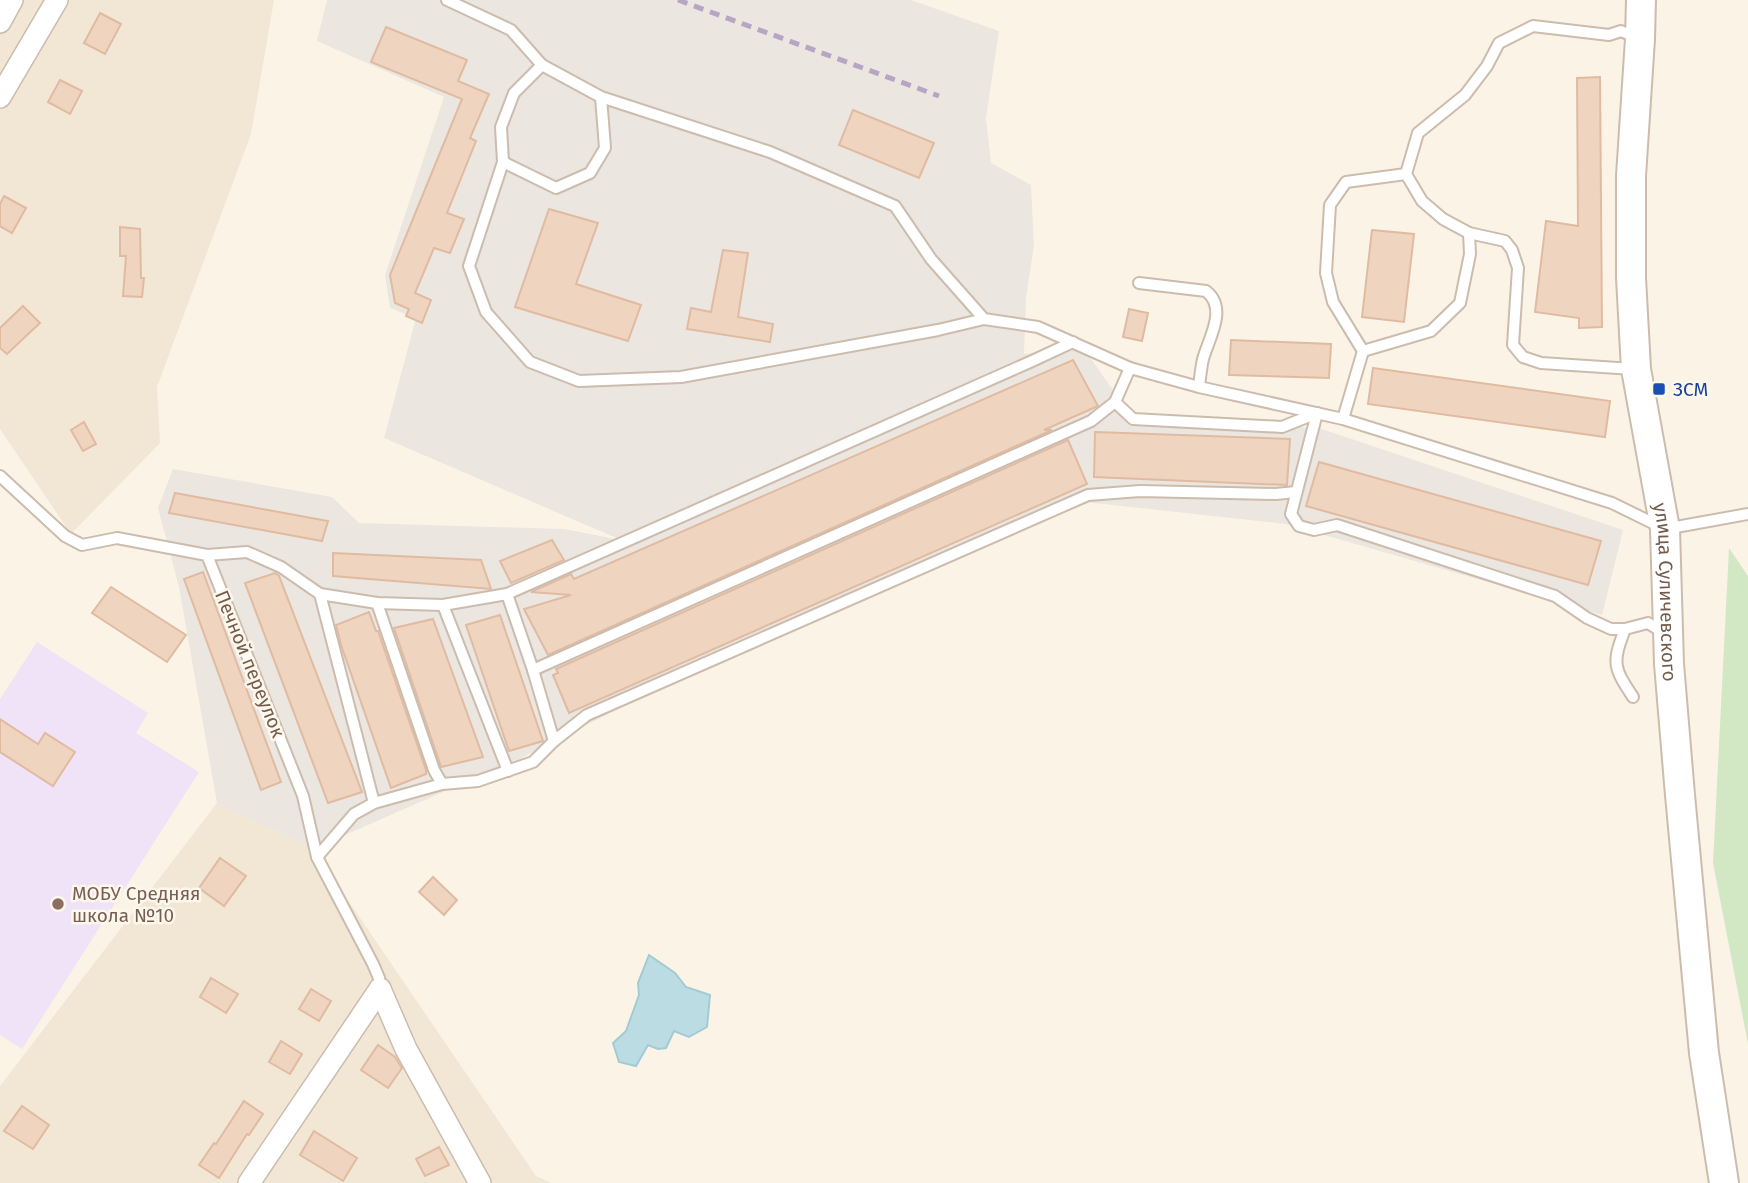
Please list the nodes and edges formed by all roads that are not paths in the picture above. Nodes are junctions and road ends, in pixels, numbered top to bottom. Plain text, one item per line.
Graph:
1 (12, 0) edge
2 (57, 0) edge
3 (447, 0) edge
4 (1641, 0) edge
5 (0, 22) edge
6 (1640, 40) junction
7 (542, 65) junction
8 (0, 97) edge
9 (601, 97) junction
10 (503, 162) junction
11 (1406, 174) junction
12 (1469, 233) junction
13 (1139, 283) dead end
14 (984, 318) junction
15 (1073, 342) junction
16 (1363, 351) junction
17 (1130, 368) junction
18 (1636, 369) junction
19 (1199, 387) junction
20 (1115, 402) junction
21 (1317, 413) junction
22 (1343, 419) junction
23 (0, 476) edge
24 (1296, 492) junction
25 (1748, 514) edge
26 (1665, 529) junction
27 (206, 555) junction
28 (320, 594) junction
29 (507, 594) junction
30 (377, 603) junction
31 (443, 605) junction
32 (1625, 629) junction
33 (1669, 635) junction
34 (533, 670) junction
35 (1633, 697) dead end
36 (554, 741) junction
37 (508, 771) junction
38 (442, 784) junction
39 (374, 803) junction
40 (317, 857) junction
41 (380, 989) junction
42 (249, 1183) edge
43 (480, 1183) edge
44 (1724, 1183) edge

1 - 5 street
2 - 8 street
3 - 7 lane
4 - 6 street, улица Суличевского
6 - 11 lane
6 - 18 street, улица Суличевского
7 - 9 lane
7 - 10 lane
9 - 10 lane
9 - 14 lane
10 - 14 lane
11 - 12 lane
11 - 16 lane
12 - 16 lane
12 - 18 lane
13 - 19 lane
14 - 15 lane
15 - 17 lane
15 - 29 lane
16 - 22 lane
17 - 19 lane
17 - 20 lane
18 - 26 street, улица Суличевского
19 - 21 lane
20 - 21 lane
20 - 34 lane
21 - 22 lane
21 - 24 lane
22 - 26 lane
23 - 27 lane
24 - 32 lane
24 - 36 lane
25 - 26 lane
26 - 33 street, улица Суличевского
27 - 28 lane
27 - 40 lane, Печной переулок
28 - 30 lane
28 - 39 lane
29 - 31 lane
29 - 34 lane
30 - 31 lane
30 - 38 lane
31 - 37 lane
32 - 33 lane
32 - 35 lane
33 - 44 street, улица Суличевского
34 - 36 lane
36 - 37 lane
37 - 38 lane
38 - 39 lane
39 - 40 lane
40 - 41 lane, Печной переулок
41 - 42 street
41 - 43 street

